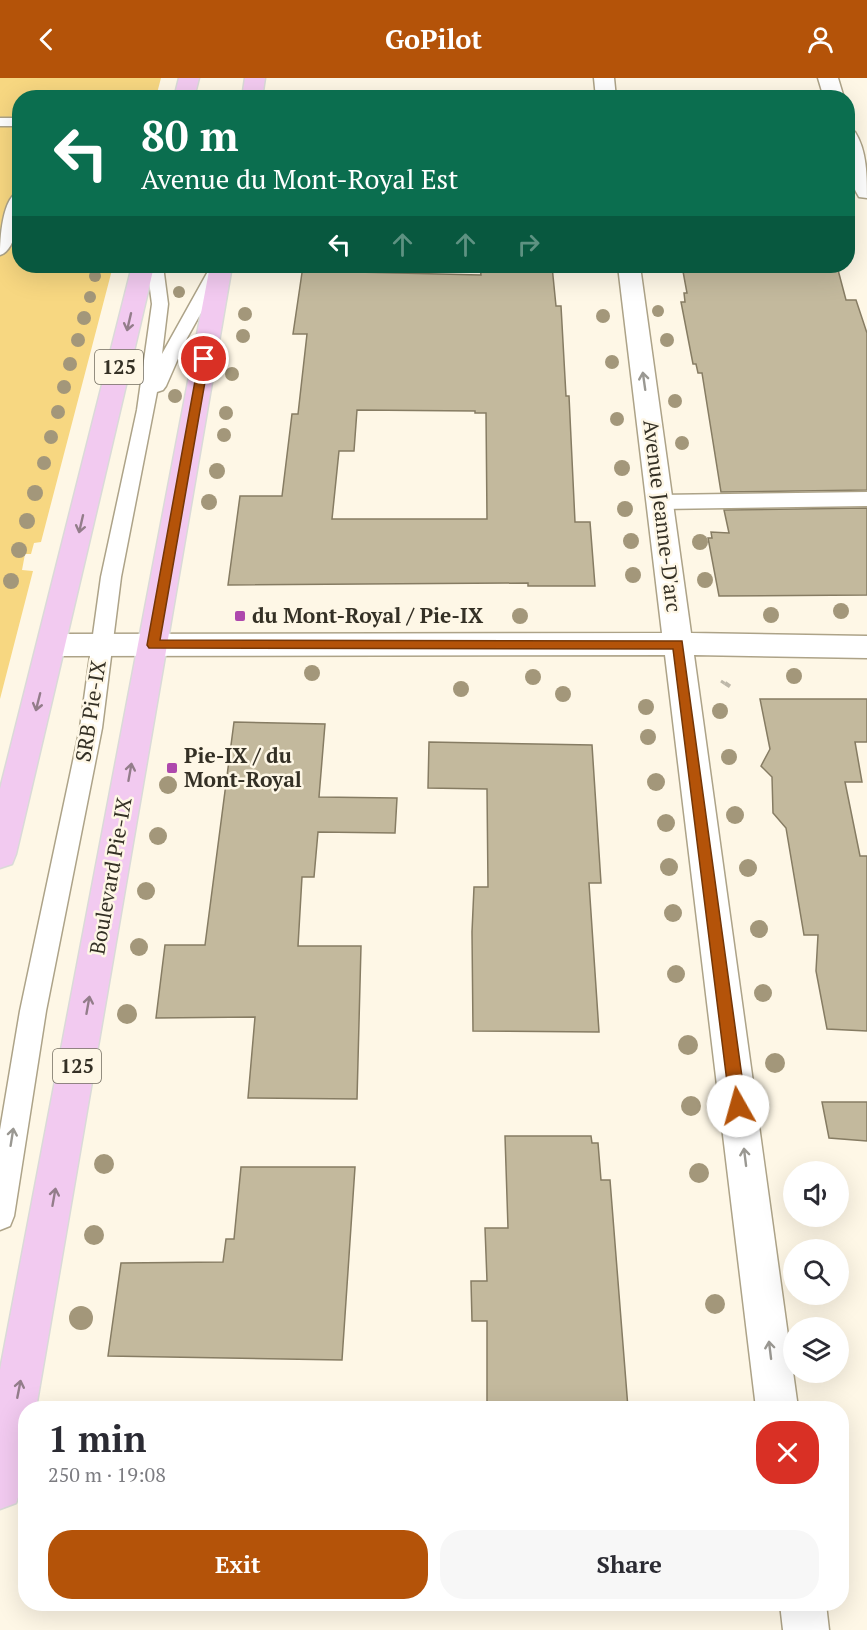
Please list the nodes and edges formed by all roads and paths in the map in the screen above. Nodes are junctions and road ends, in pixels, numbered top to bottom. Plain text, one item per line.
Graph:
1 (855, 157) edge
2 (867, 192) edge
3 (12, 218) edge
4 (0, 250) edge
5 (141, 273) edge
6 (156, 273) edge
7 (216, 273) edge
8 (219, 273) edge
9 (630, 273) edge
10 (146, 410) junction
11 (867, 499) edge
12 (660, 502) junction
13 (678, 644) junction
14 (52, 645) junction
15 (101, 645) junction
16 (153, 645) junction
17 (867, 647) edge
18 (0, 854) edge
19 (33, 1011) junction
20 (0, 1112) edge
21 (0, 1215) edge
22 (776, 1401) edge
23 (0, 1487) edge
24 (803, 1611) edge
25 (806, 1630) edge

1 - 2 street
3 - 4 lane
5 -> 14 main road, 125
6 - 10 lane, SRB Pie-IX
7 - 10 lane, SRB Pie-IX
8 - 16 main road, Boulevard Pie-IX / 125
12 -> 9 street, Avenue Jeanne-D'arc
10 - 15 lane, SRB Pie-IX
11 - 12 lane
12 - 13 street, Avenue Jeanne-D'arc
13 - 16 street
13 - 17 street
22 -> 13 street, Avenue Jeanne-D'arc
14 - 15 street
14 -> 18 main road, 125
15 - 16 street
15 - 19 lane, SRB Pie-IX
23 -> 16 main road, Boulevard Pie-IX / 125
19 - 20 lane, SRB Pie-IX
21 -> 19 lane, SRB Pie-IX
24 - 25 street

